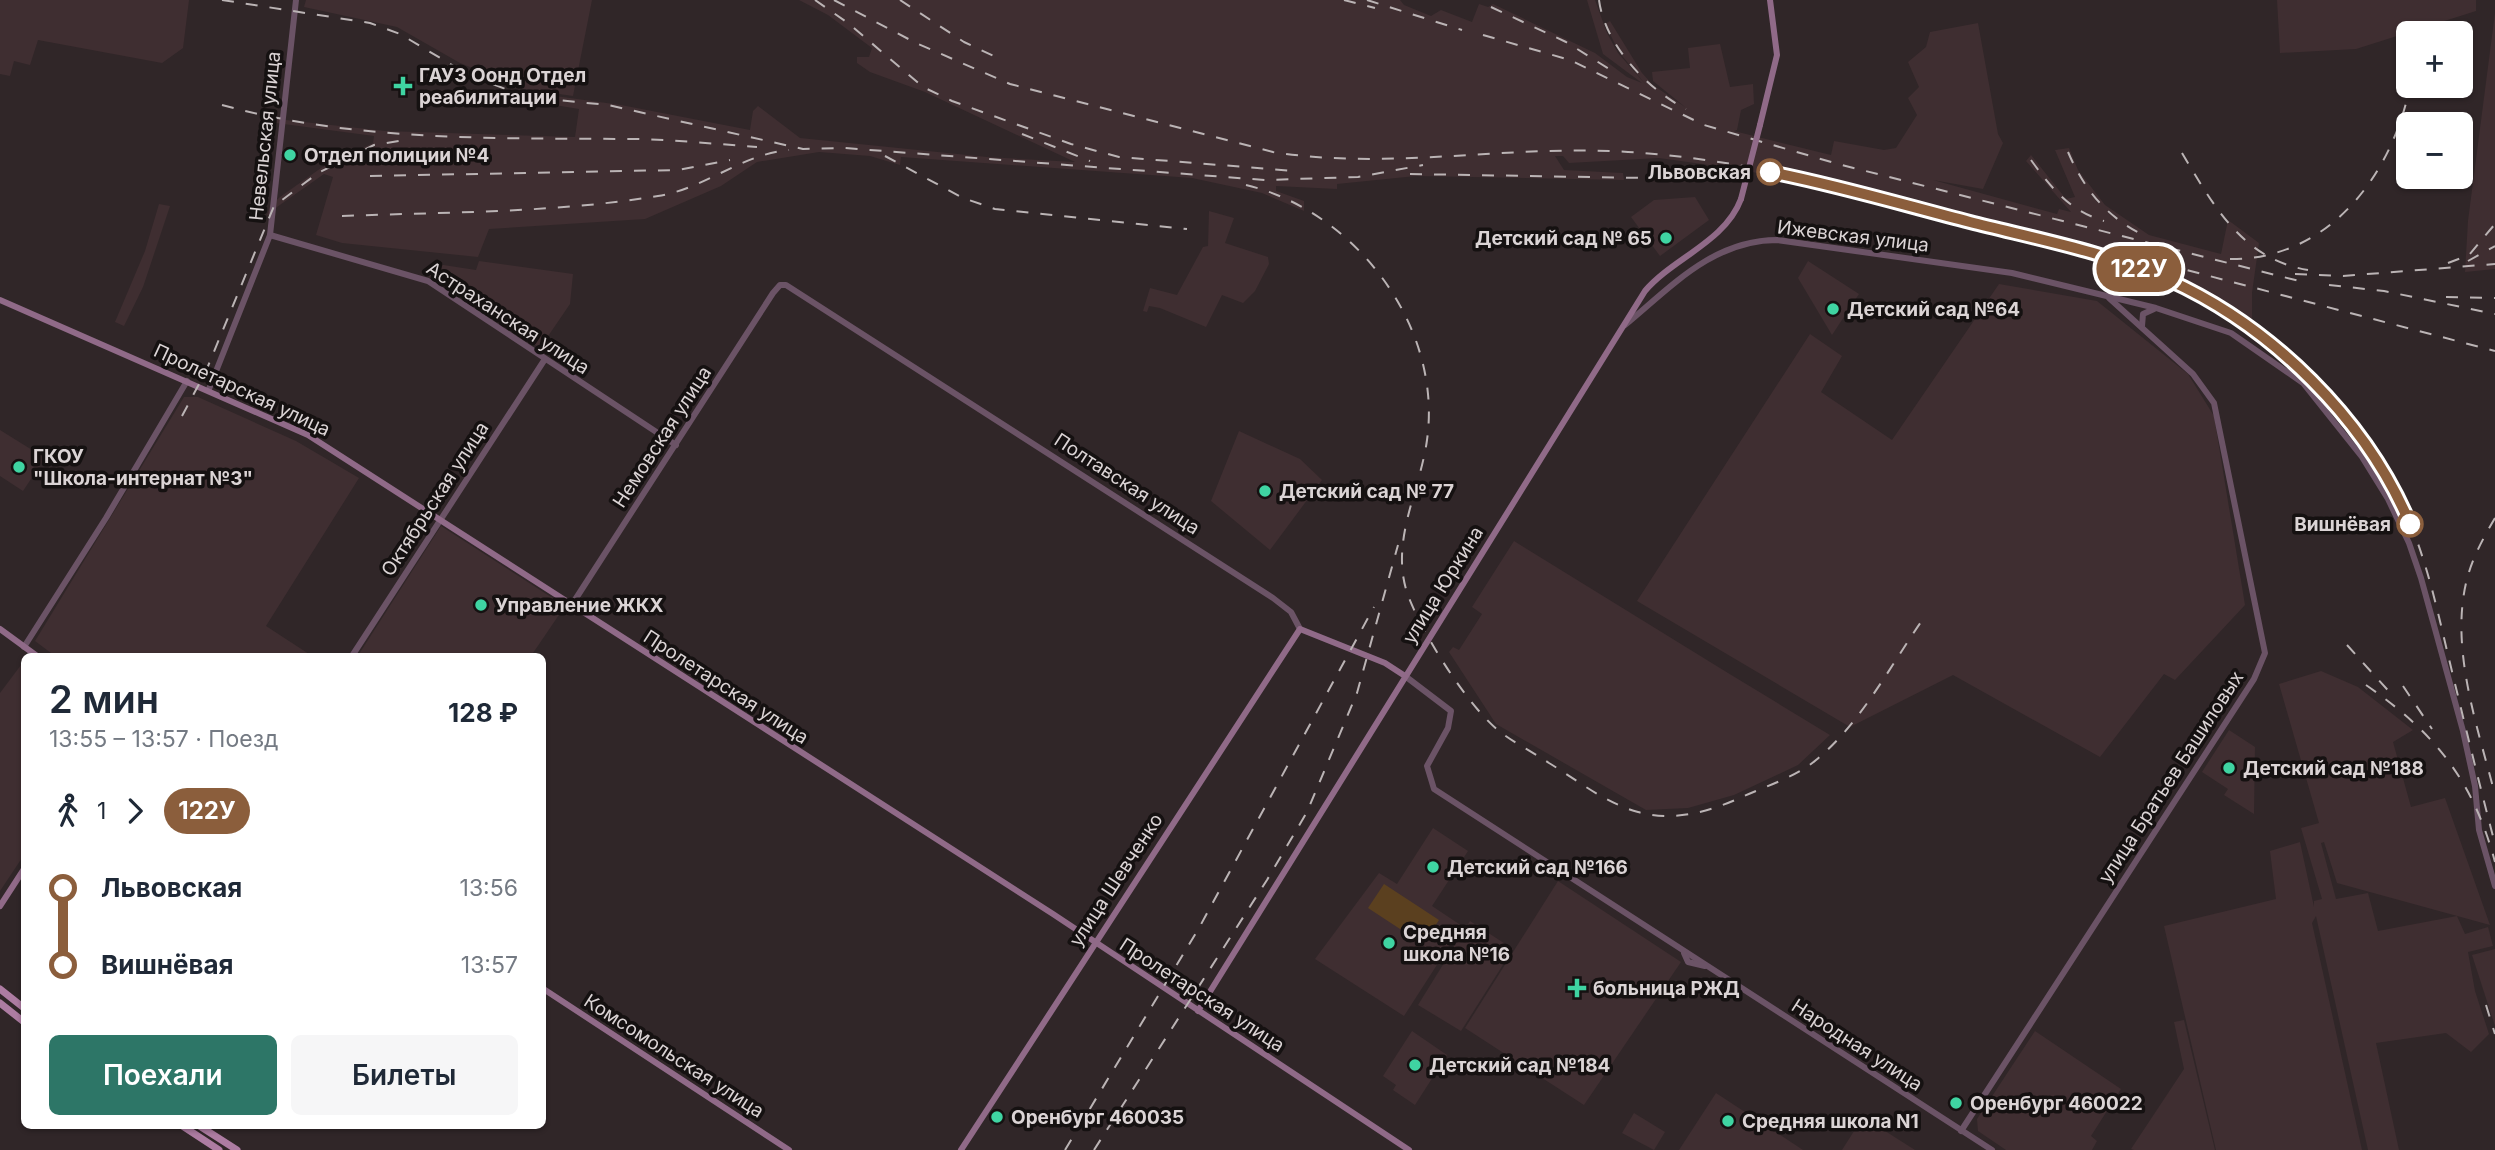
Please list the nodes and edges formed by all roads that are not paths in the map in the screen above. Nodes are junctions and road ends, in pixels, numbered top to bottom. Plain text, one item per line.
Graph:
1 (296, 0) edge
2 (1770, 0) edge
3 (270, 235) junction
4 (1656, 278) junction
5 (780, 285) joint
6 (1665, 292) junction
7 (2106, 295) junction
8 (0, 300) edge
9 (2156, 308) junction
10 (2142, 327) junction
11 (1621, 328) junction
12 (545, 359) junction
13 (187, 381) junction
14 (208, 389) junction
15 (676, 445) junction
16 (439, 521) junction
17 (571, 606) junction
18 (0, 629) edge
19 (1300, 629) junction
20 (24, 647) junction
21 (33, 653) edge
22 (354, 653) edge
23 (1405, 676) junction
24 (21, 874) edge
25 (2495, 886) edge
26 (0, 906) edge
27 (1095, 943) junction
28 (0, 989) edge
29 (546, 991) edge
30 (0, 1003) edge
31 (21, 1006) edge
32 (1198, 1011) junction
33 (21, 1020) edge
34 (187, 1129) edge
35 (204, 1129) edge
36 (1961, 1130) junction
37 (219, 1150) edge
38 (237, 1150) edge
39 (789, 1150) edge
40 (961, 1150) edge
41 (1409, 1150) edge
42 (1992, 1150) edge

1 - 3 street, Невельская улица
2 - 4 main road, улица Юркина, bridge
3 - 12 street, Астраханская улица
3 - 14 street, Невельская улица
4 - 6 street
4 - 11 main road, улица Юркина
5 - 15 street, Немовская улица
5 - 19 street, Полтавская улица
6 - 7 street, Ижевская улица
6 - 11 street, Ижевская улица
7 - 9 street, Ижевская улица
7 - 10 street
8 - 13 main road, Пролетарская улица
9 - 10 street
9 - 25 street, Ижевская улица
10 - 36 street, улица Братьев Башиловых
11 - 23 main road, улица Юркина
12 - 15 street, Астраханская улица
12 - 16 street, Октябрьская улица
13 - 14 main road, Пролетарская улица
13 - 20 street
14 - 16 main road, Пролетарская улица
15 - 17 street, Немовская улица
16 - 17 main road, Пролетарская улица
16 - 22 street, Октябрьская улица
17 - 27 main road, Пролетарская улица
18 - 20 main road
19 - 23 main road
19 - 27 main road, улица Шевченко
20 - 21 main road
23 - 32 main road, улица Юркина
23 - 36 street, Народная улица
24 - 26 main road
27 - 32 main road, Пролетарская улица
27 - 40 main road, улица Шевченко
28 - 31 main road
29 - 39 main road, Комсомольская улица
30 - 33 main road
32 - 41 main road, Пролетарская улица
34 - 37 main road
35 - 38 main road
36 - 42 street, Народная улица

